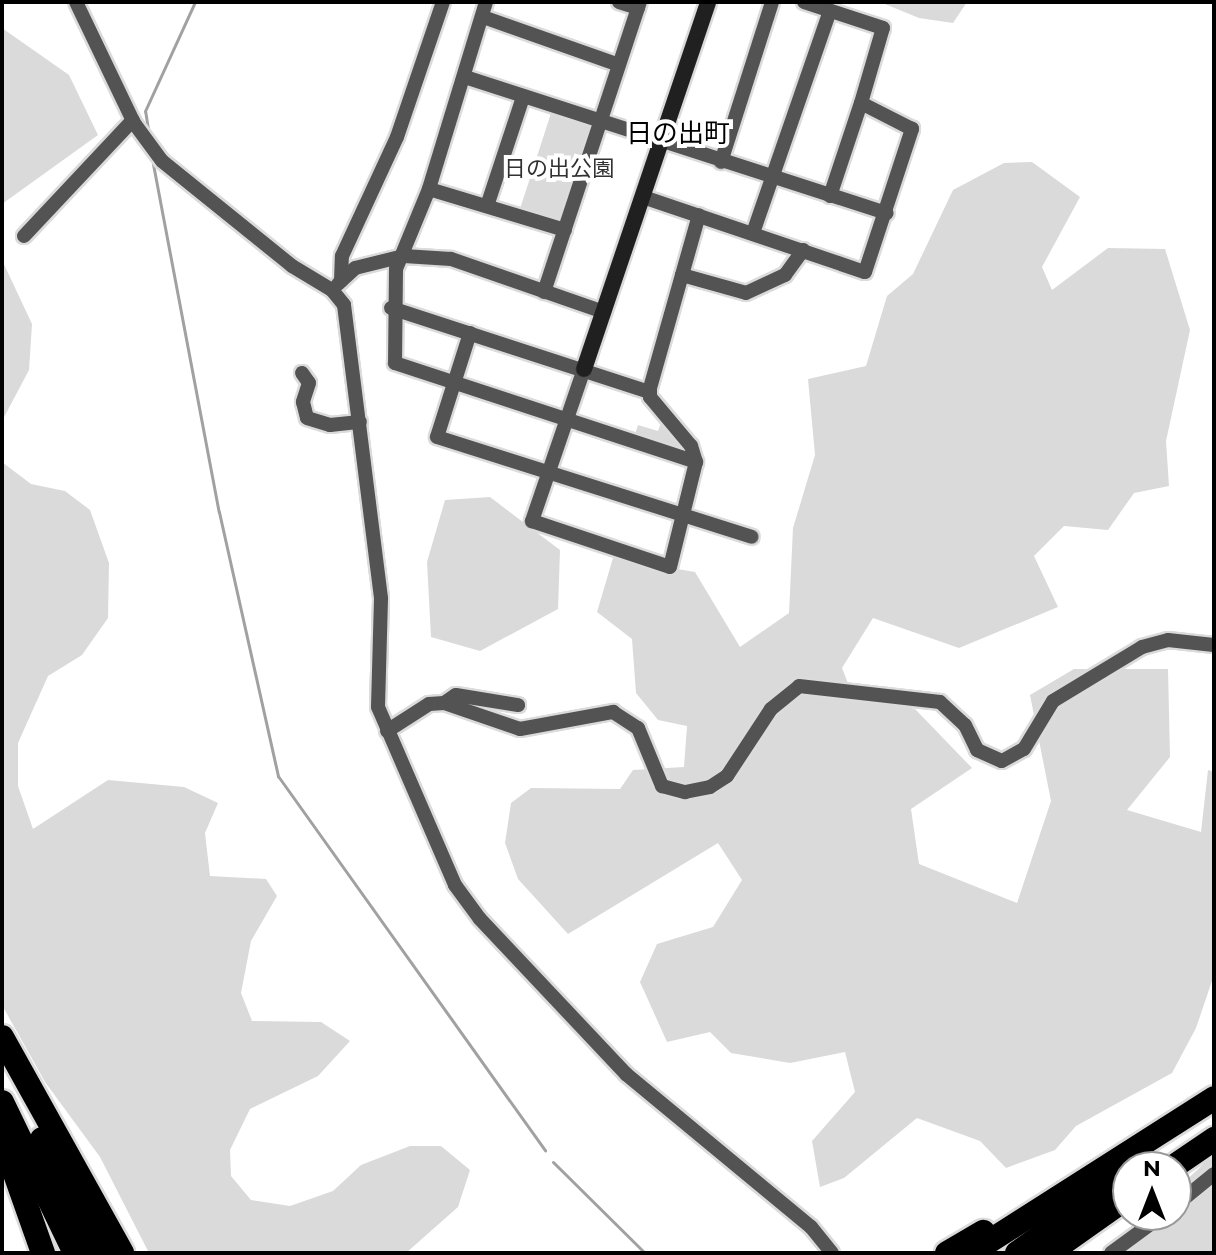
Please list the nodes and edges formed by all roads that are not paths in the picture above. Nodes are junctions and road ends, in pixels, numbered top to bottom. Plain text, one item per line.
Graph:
1 (76, 2) edge
2 (443, 2) edge
3 (619, 2) edge
4 (708, 2) edge
5 (772, 2) edge
6 (804, 2) edge
7 (639, 5) edge
8 (485, 9) edge
9 (830, 11) junction
10 (619, 65) junction
11 (465, 77) junction
12 (523, 97) junction
13 (861, 103) junction
14 (133, 120) junction
15 (600, 123) junction
16 (660, 143) junction
17 (721, 162) junction
18 (773, 178) junction
19 (429, 189) junction
20 (830, 196) junction
21 (643, 197) junction
22 (487, 206) junction
23 (887, 213) junction
24 (699, 215) junction
25 (565, 230) junction
26 (753, 233) junction
27 (24, 236) dead end
28 (803, 250) junction
29 (404, 256) junction
30 (682, 275) junction
31 (336, 285) junction
32 (544, 292) junction
33 (391, 308) junction
34 (604, 312) junction
35 (470, 333) junction
36 (584, 369) junction
37 (302, 373) dead end
38 (454, 384) junction
39 (650, 392) junction
40 (360, 422) junction
41 (566, 422) junction
42 (696, 462) junction
43 (549, 472) junction
44 (685, 517) junction
45 (752, 537) dead end
46 (1214, 645) edge
47 (444, 703) junction
48 (518, 705) dead end
49 (387, 731) junction
50 (2, 1037) edge
51 (2, 1062) edge
52 (1214, 1098) edge
53 (2, 1102) edge
54 (1214, 1116) edge
55 (2, 1137) edge
56 (1214, 1139) edge
57 (1144, 1151) edge
58 (1162, 1151) edge
59 (1192, 1154) edge
60 (1112, 1173) edge
61 (1112, 1174) edge
62 (1214, 1174) edge
63 (1112, 1176) edge
64 (1192, 1192) edge
65 (1112, 1208) edge
66 (1105, 1213) junction
67 (1141, 1231) edge
68 (43, 1253) edge
69 (75, 1253) edge
70 (96, 1253) edge
71 (122, 1253) edge
72 (832, 1253) edge
73 (947, 1253) edge
74 (971, 1253) edge
75 (1017, 1253) edge
76 (1049, 1253) edge
77 (1063, 1253) edge
78 (1111, 1253) edge

1 - 14 street
2 - 31 street
3 - 7 street
4 - 16 street
5 - 17 street
6 - 9 street
7 - 10 street
8 - 10 street
8 - 11 street
9 - 13 street
9 - 18 street
10 - 15 street
11 - 12 street
11 - 19 street
12 - 15 street
12 - 22 street
13 - 20 street
13 - 23 street
14 - 27 street
14 - 31 street
15 - 16 street
15 - 25 street
16 - 17 street
16 - 21 street
17 - 18 street
18 - 20 street
18 - 26 street
19 - 22 street
19 - 29 street
20 - 23 street
21 - 24 street
21 - 34 street
22 - 25 street
23 - 28 street
24 - 26 street
24 - 30 street
25 - 32 street
26 - 28 street
28 - 30 street
29 - 31 street
29 - 32 street
29 - 33 street
30 - 39 street
31 - 40 street
32 - 34 street
33 - 35 street
33 - 38 street
34 - 36 street
35 - 36 street
35 - 38 street
36 - 39 street
36 - 41 street
37 - 40 street
38 - 41 street
38 - 43 street
39 - 42 street
40 - 49 street
41 - 42 street
41 - 43 street
42 - 44 street
43 - 44 street
43 - 44 street
44 - 45 street
46 - 47 street
47 - 48 street
47 - 49 street
49 - 72 street
50 - 71 highway
51 - 70 highway
52 - 57 highway
53 - 69 highway
54 - 58 highway
55 - 68 highway
56 - 59 highway
60 - 73 highway
61 - 74 highway
62 - 64 street
63 - 75 highway
65 - 66 highway
66 - 76 highway
66 - 77 highway
67 - 78 street

